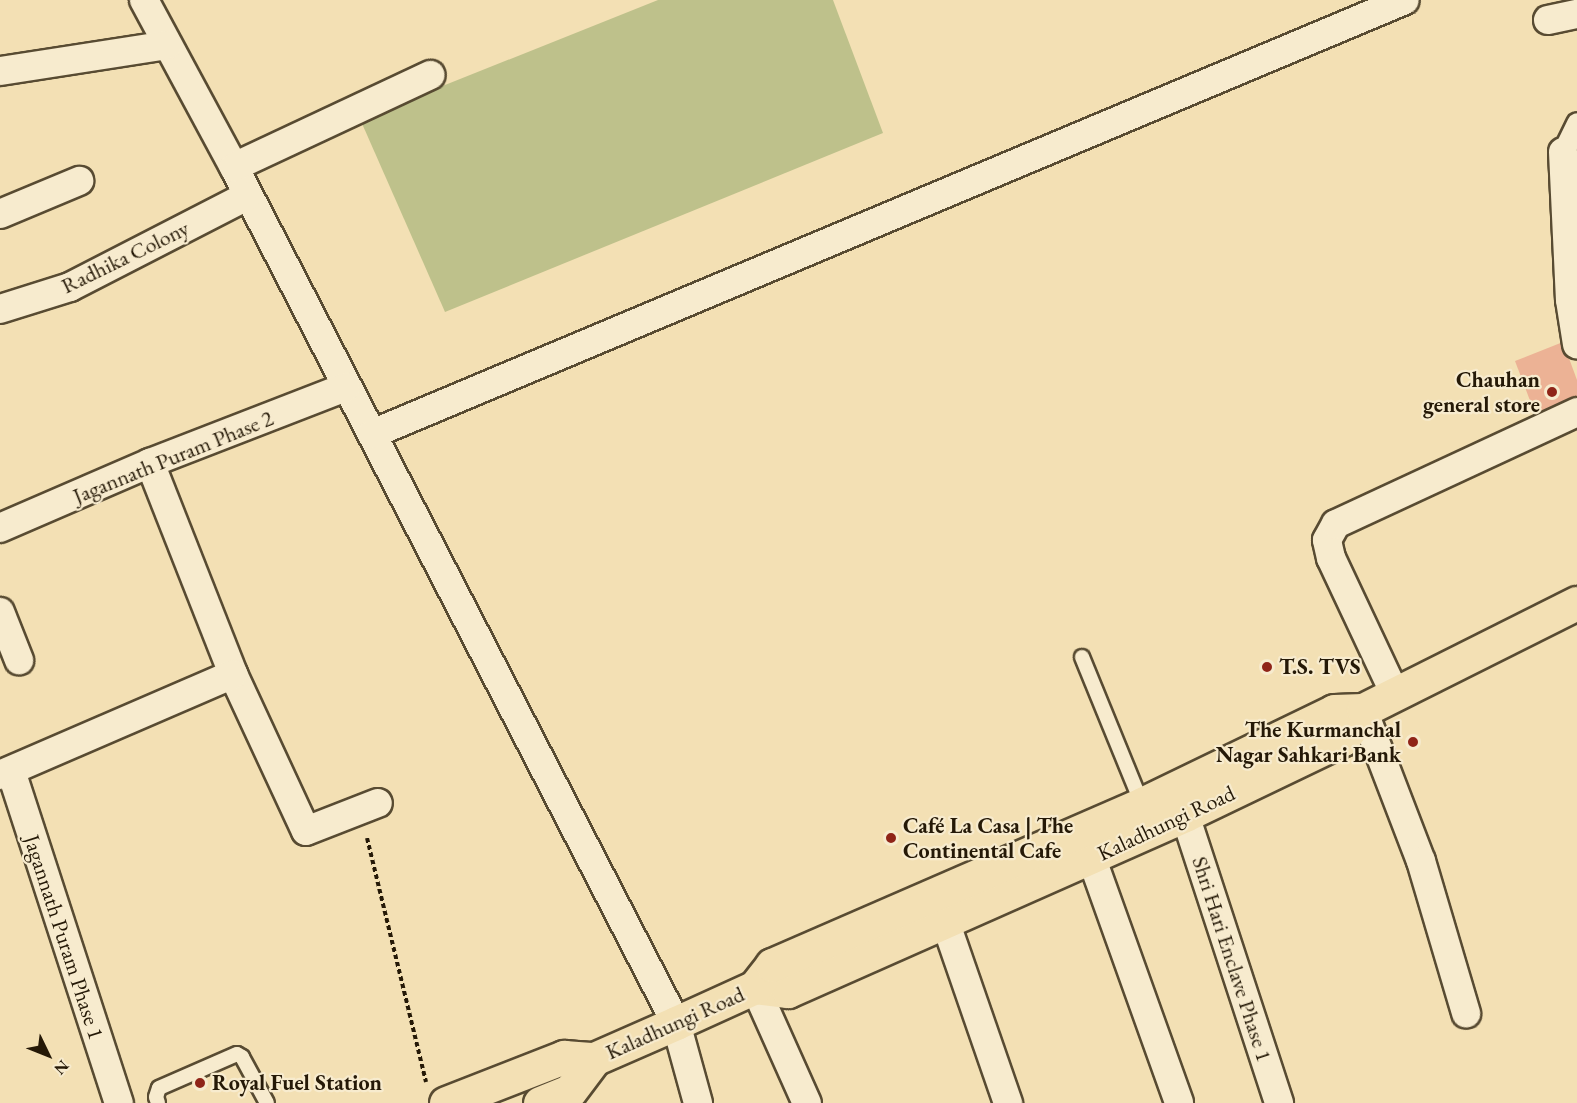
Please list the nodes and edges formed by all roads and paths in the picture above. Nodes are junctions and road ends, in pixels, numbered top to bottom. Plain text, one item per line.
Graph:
1 (144, 0) edge
2 (1405, 0) edge
3 (1577, 14) edge
4 (1548, 20) dead end
5 (167, 45) junction
6 (0, 70) edge
7 (430, 75) dead end
8 (1577, 123) edge
9 (1563, 152) joint
10 (234, 167) junction
11 (79, 181) dead end
12 (247, 196) junction
13 (0, 214) edge
14 (1572, 246) edge
15 (0, 309) edge
16 (1577, 344) edge
17 (346, 387) junction
18 (1577, 412) edge
19 (372, 434) junction
20 (150, 463) junction
21 (0, 528) edge
22 (1577, 603) edge
23 (0, 612) edge
24 (1082, 657) dead end
25 (19, 660) dead end
26 (232, 674) junction
27 (1395, 694) junction
28 (1363, 710) junction
29 (6, 773) edge
30 (1142, 804) junction
31 (369, 807) joint
32 (1185, 815) junction
33 (1087, 843) junction
34 (945, 921) junction
35 (755, 987) junction
36 (1466, 1013) dead end
37 (676, 1023) junction
38 (594, 1059) junction
39 (437, 1097) edge
40 (118, 1103) edge
41 (158, 1103) edge
42 (267, 1103) edge
43 (540, 1103) edge
44 (698, 1103) edge
45 (807, 1103) edge
46 (1008, 1103) edge
47 (1179, 1103) edge
48 (1279, 1103) edge

1 - 5 street
2 - 19 street
3 - 4 street
5 - 6 street
5 - 10 street
7 - 10 street
8 - 9 street
9 - 14 street
10 - 12 street
11 - 13 street
12 - 15 street, Radhika Colony
12 - 17 street
14 - 16 street
17 - 19 street
17 - 20 street, Jagannath Puram Phase 2
18 - 27 street
19 - 37 street
20 - 21 street, Jagannath Puram Phase 2
20 - 26 street
22 - 27 main road, Kaladhungi Road
23 - 25 street
24 - 30 lane
26 - 29 street, Jagannath Puram Phase 1
26 - 31 street
27 - 28 main road, Kaladhungi Road
28 - 30 main road, Kaladhungi Road
28 - 32 main road, Kaladhungi Road
28 - 36 street
29 - 40 street, Jagannath Puram Phase 1
30 - 33 main road, Kaladhungi Road
31 - 39 path
32 - 33 main road, Kaladhungi Road
32 - 48 street, Shri Hari Enclave Phase 1
33 - 34 main road, Kaladhungi Road
33 - 35 main road, Kaladhungi Road
33 - 47 street
34 - 35 main road, Kaladhungi Road
34 - 46 street
35 - 37 main road, Kaladhungi Road
35 - 45 street
37 - 38 main road, Kaladhungi Road
37 - 44 street
38 - 39 main road, Kaladhungi Road
38 - 43 main road, Kaladhungi Road
41 - 42 lane

